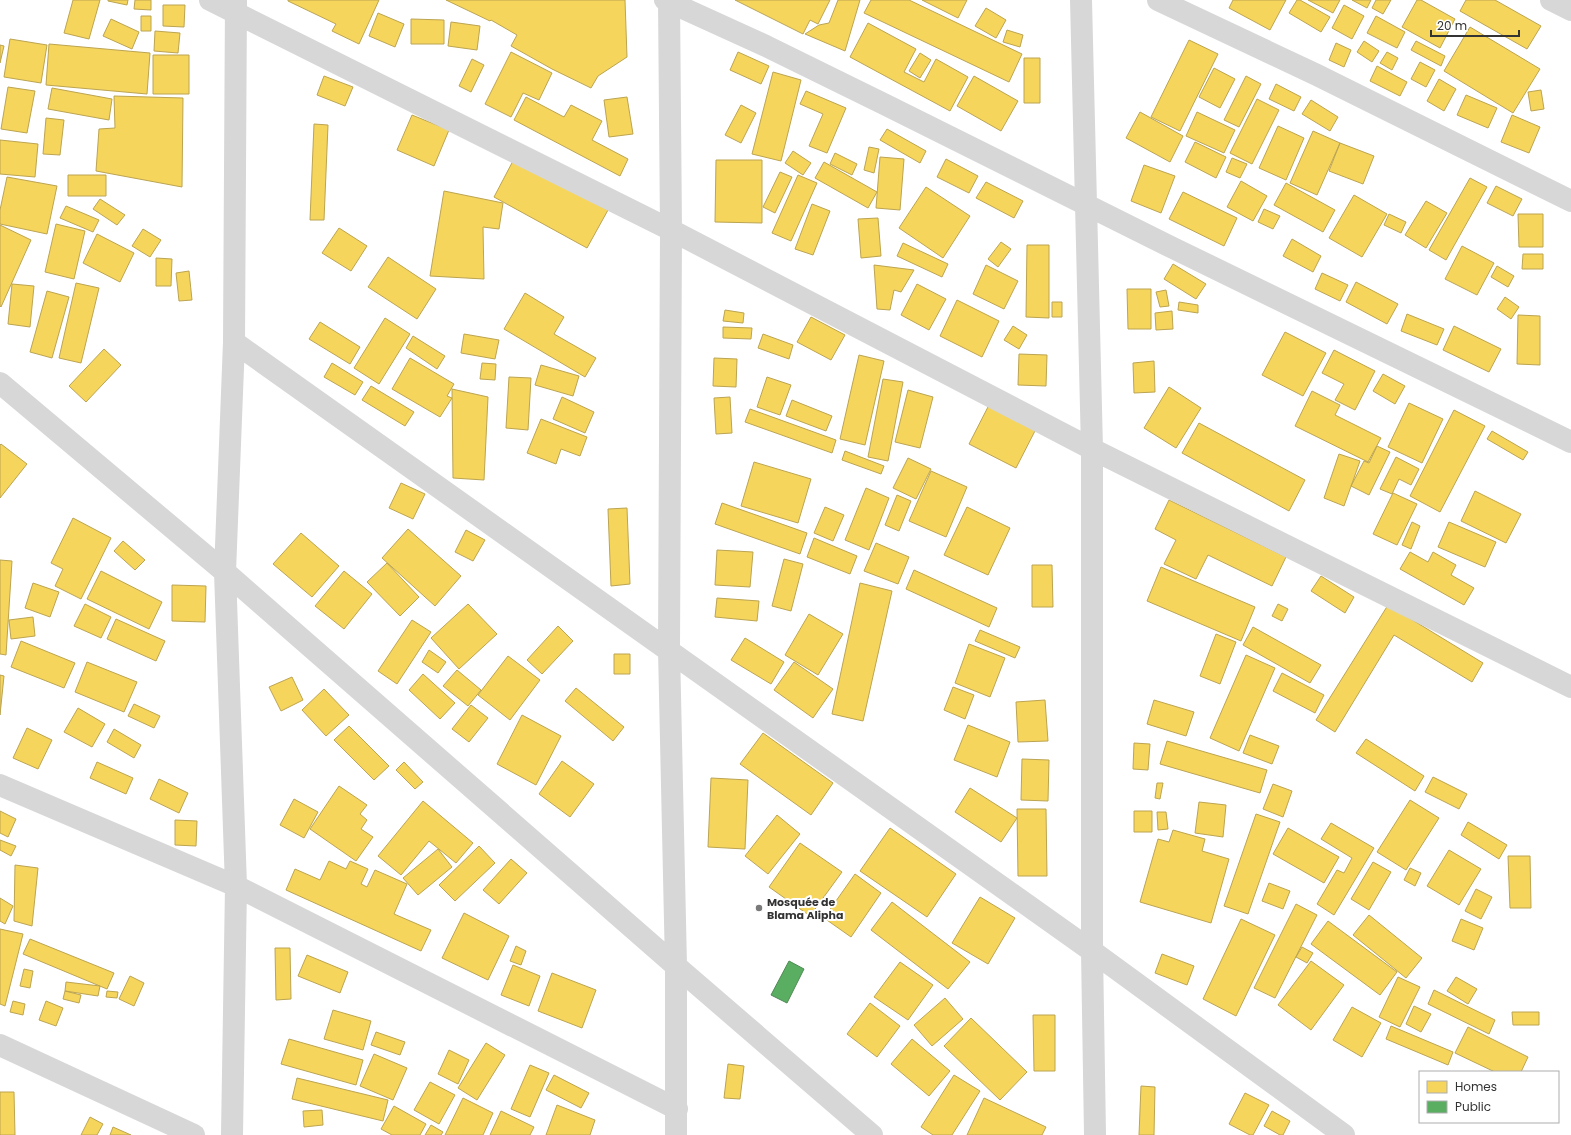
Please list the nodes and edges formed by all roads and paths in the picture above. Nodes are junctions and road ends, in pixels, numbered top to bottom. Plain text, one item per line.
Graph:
1 (210, 0) edge
2 (1081, 0) edge
3 (1158, 0) edge
4 (1551, 0) edge
5 (668, 1) edge
6 (236, 6) edge
7 (1571, 10) edge
8 (1571, 201) edge
9 (1086, 204) junction
10 (670, 230) junction
11 (234, 342) junction
12 (0, 383) edge
13 (1571, 442) edge
14 (1092, 449) junction
15 (225, 572) junction
16 (669, 650) junction
17 (1571, 686) edge
18 (0, 785) edge
19 (236, 886) junction
20 (1092, 951) junction
21 (676, 966) junction
22 (0, 1045) edge
23 (677, 1109) junction
24 (194, 1135) edge
25 (232, 1135) edge
26 (676, 1135) edge
27 (872, 1135) edge
28 (1095, 1135) edge
29 (1344, 1135) edge

1 - 6 street
2 - 9 street
3 - 8 street
4 - 7 street
5 - 9 street
5 - 10 street
6 - 10 street
6 - 11 street
9 - 13 street
9 - 14 street
10 - 14 street
10 - 16 street
11 - 15 street
11 - 16 street
12 - 15 street
14 - 17 street
14 - 20 street
15 - 19 street
15 - 21 street
16 - 20 street
16 - 21 street
18 - 19 street
19 - 23 street
19 - 25 street
20 - 28 street
20 - 29 street
21 - 23 street
21 - 27 street
22 - 24 street
23 - 26 street

